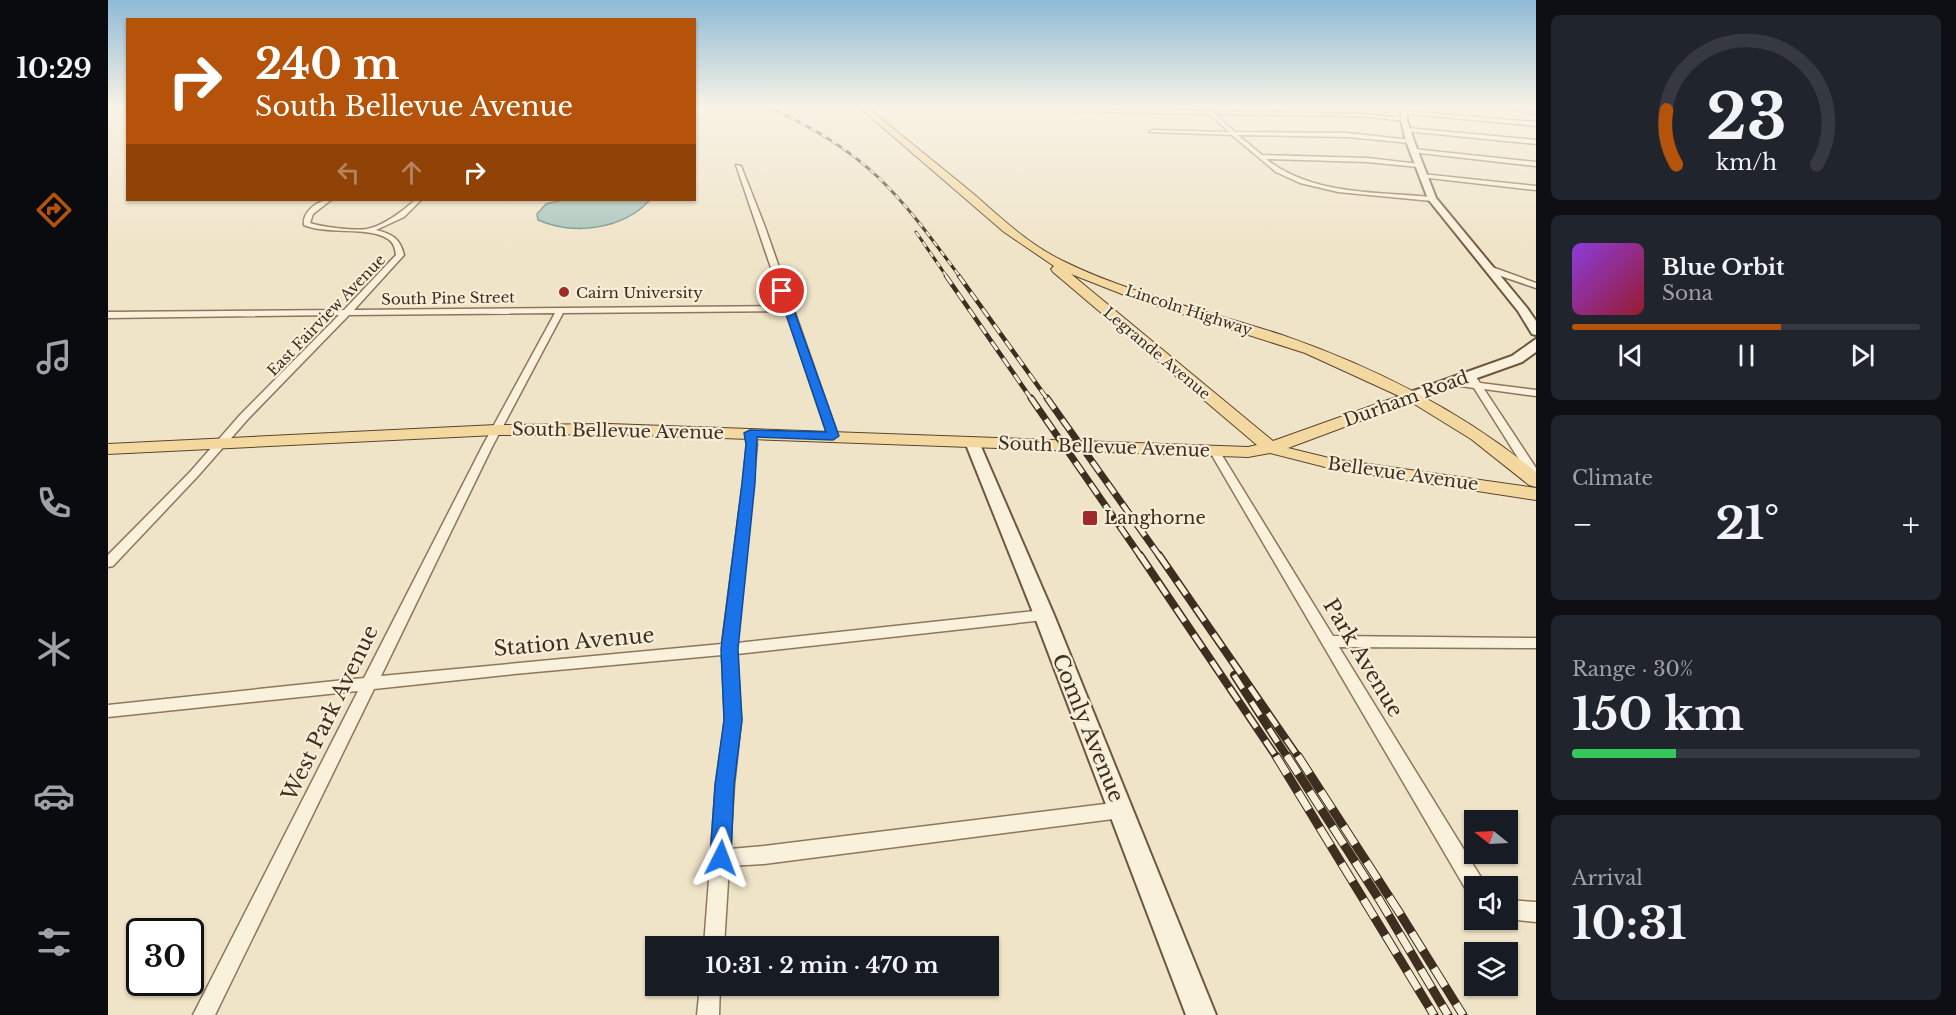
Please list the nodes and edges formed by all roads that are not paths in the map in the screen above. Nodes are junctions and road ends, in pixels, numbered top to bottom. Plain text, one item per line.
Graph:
1 (920, 154) edge
2 (1260, 154) edge
3 (1414, 154) edge
4 (1445, 154) edge
5 (1263, 157) junction
6 (1536, 164) edge
7 (1418, 165) junction
8 (738, 166) dead end
9 (1422, 176) junction
10 (1536, 188) edge
11 (1432, 199) junction
12 (327, 201) edge
13 (417, 201) edge
14 (369, 230) junction
15 (1044, 256) junction
16 (1489, 269) junction
17 (1534, 284) edge
18 (788, 308) junction
19 (560, 310) junction
20 (347, 312) junction
21 (108, 315) edge
22 (1536, 331) edge
23 (1536, 343) edge
24 (1474, 380) junction
25 (1536, 393) edge
26 (1413, 396) junction
27 (496, 430) junction
28 (750, 433) junction
29 (833, 436) junction
30 (972, 442) junction
31 (221, 444) junction
32 (1271, 448) junction
33 (108, 449) edge
34 (1215, 452) junction
35 (1536, 479) edge
36 (1536, 494) edge
37 (108, 563) edge
38 (1044, 615) junction
39 (1328, 641) junction
40 (1536, 643) edge
41 (729, 649) junction
42 (371, 684) junction
43 (108, 711) edge
44 (1121, 810) junction
45 (721, 858) junction
46 (1469, 876) edge
47 (1518, 911) edge
48 (1536, 912) edge
49 (715, 936) edge
50 (709, 996) edge
51 (204, 1015) edge
52 (708, 1015) edge
53 (1201, 1015) edge

1 - 15 main road, Lincoln Highway
2 - 5 street
3 - 7 main road
4 - 6 street
5 - 7 street
5 - 11 street
7 - 9 main road
8 - 18 street
9 - 10 street
9 - 11 main road
11 - 16 main road
12 - 14 street, East Fairview Avenue
13 - 14 street
14 - 20 street, East Fairview Avenue
15 - 26 main road, Lincoln Highway
15 - 32 main road, Legrande Avenue
16 - 17 street
16 - 22 main road
18 - 19 street, South Pine Street
18 - 29 street
19 - 20 street, South Pine Street
19 - 27 street, West Park Avenue
20 - 21 street, South Pine Street
20 - 31 street, East Fairview Avenue
23 - 24 main road, Durham Road
24 - 25 street
24 - 26 main road, Durham Road
24 - 35 street
26 - 32 main road, Durham Road
26 - 35 main road, Lincoln Highway
27 - 28 main road, South Bellevue Avenue
27 - 31 main road, South Bellevue Avenue
27 - 42 street, West Park Avenue
28 - 29 main road, South Bellevue Avenue
28 - 41 street
29 - 30 main road, South Bellevue Avenue
30 - 34 main road, South Bellevue Avenue
30 - 38 main road, Comly Avenue
31 - 33 main road, South Bellevue Avenue
31 - 37 street, East Fairview Avenue
32 - 34 main road, South Bellevue Avenue
32 - 36 main road, Bellevue Avenue
34 - 39 street, Park Avenue
38 - 41 street, Station Avenue
38 - 44 main road, Comly Avenue
39 - 40 street
39 - 46 street, Park Avenue
41 - 42 street, Station Avenue
41 - 45 street
42 - 43 street, Station Avenue
42 - 51 street, West Park Avenue
44 - 45 street
44 - 53 main road, Comly Avenue
45 - 49 street
47 - 48 street
50 - 52 street

